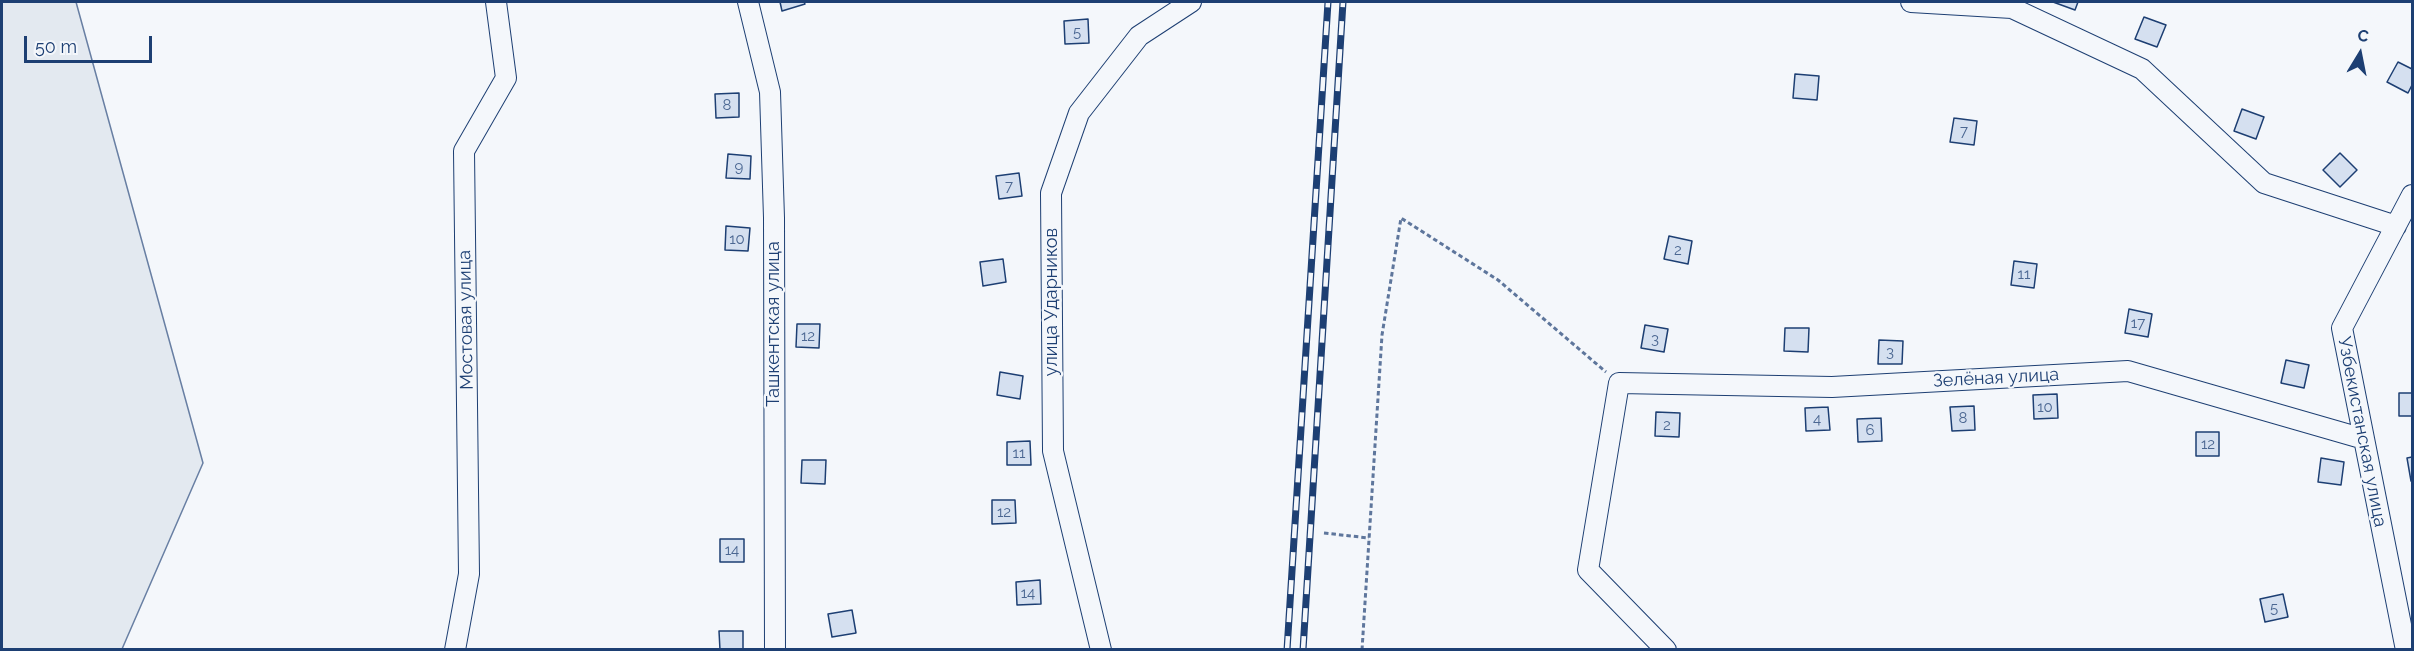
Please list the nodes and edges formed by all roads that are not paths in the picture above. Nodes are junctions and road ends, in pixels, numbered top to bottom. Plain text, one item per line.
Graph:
1 (496, 2) edge
2 (748, 2) edge
3 (1191, 2) edge
4 (1911, 2) edge
5 (2412, 195) edge
6 (2396, 226) junction
7 (2364, 439) junction
8 (455, 650) edge
9 (775, 650) edge
10 (1101, 650) edge
11 (1666, 650) edge
12 (2406, 650) edge

1 - 8 street, Мостовая улица
2 - 9 street, Ташкентская улица
3 - 10 street, улица Ударников
4 - 6 street
5 - 6 street, Узбекистанская улица
6 - 7 street, Узбекистанская улица
7 - 11 street, Зелёная улица
7 - 12 street, Узбекистанская улица

